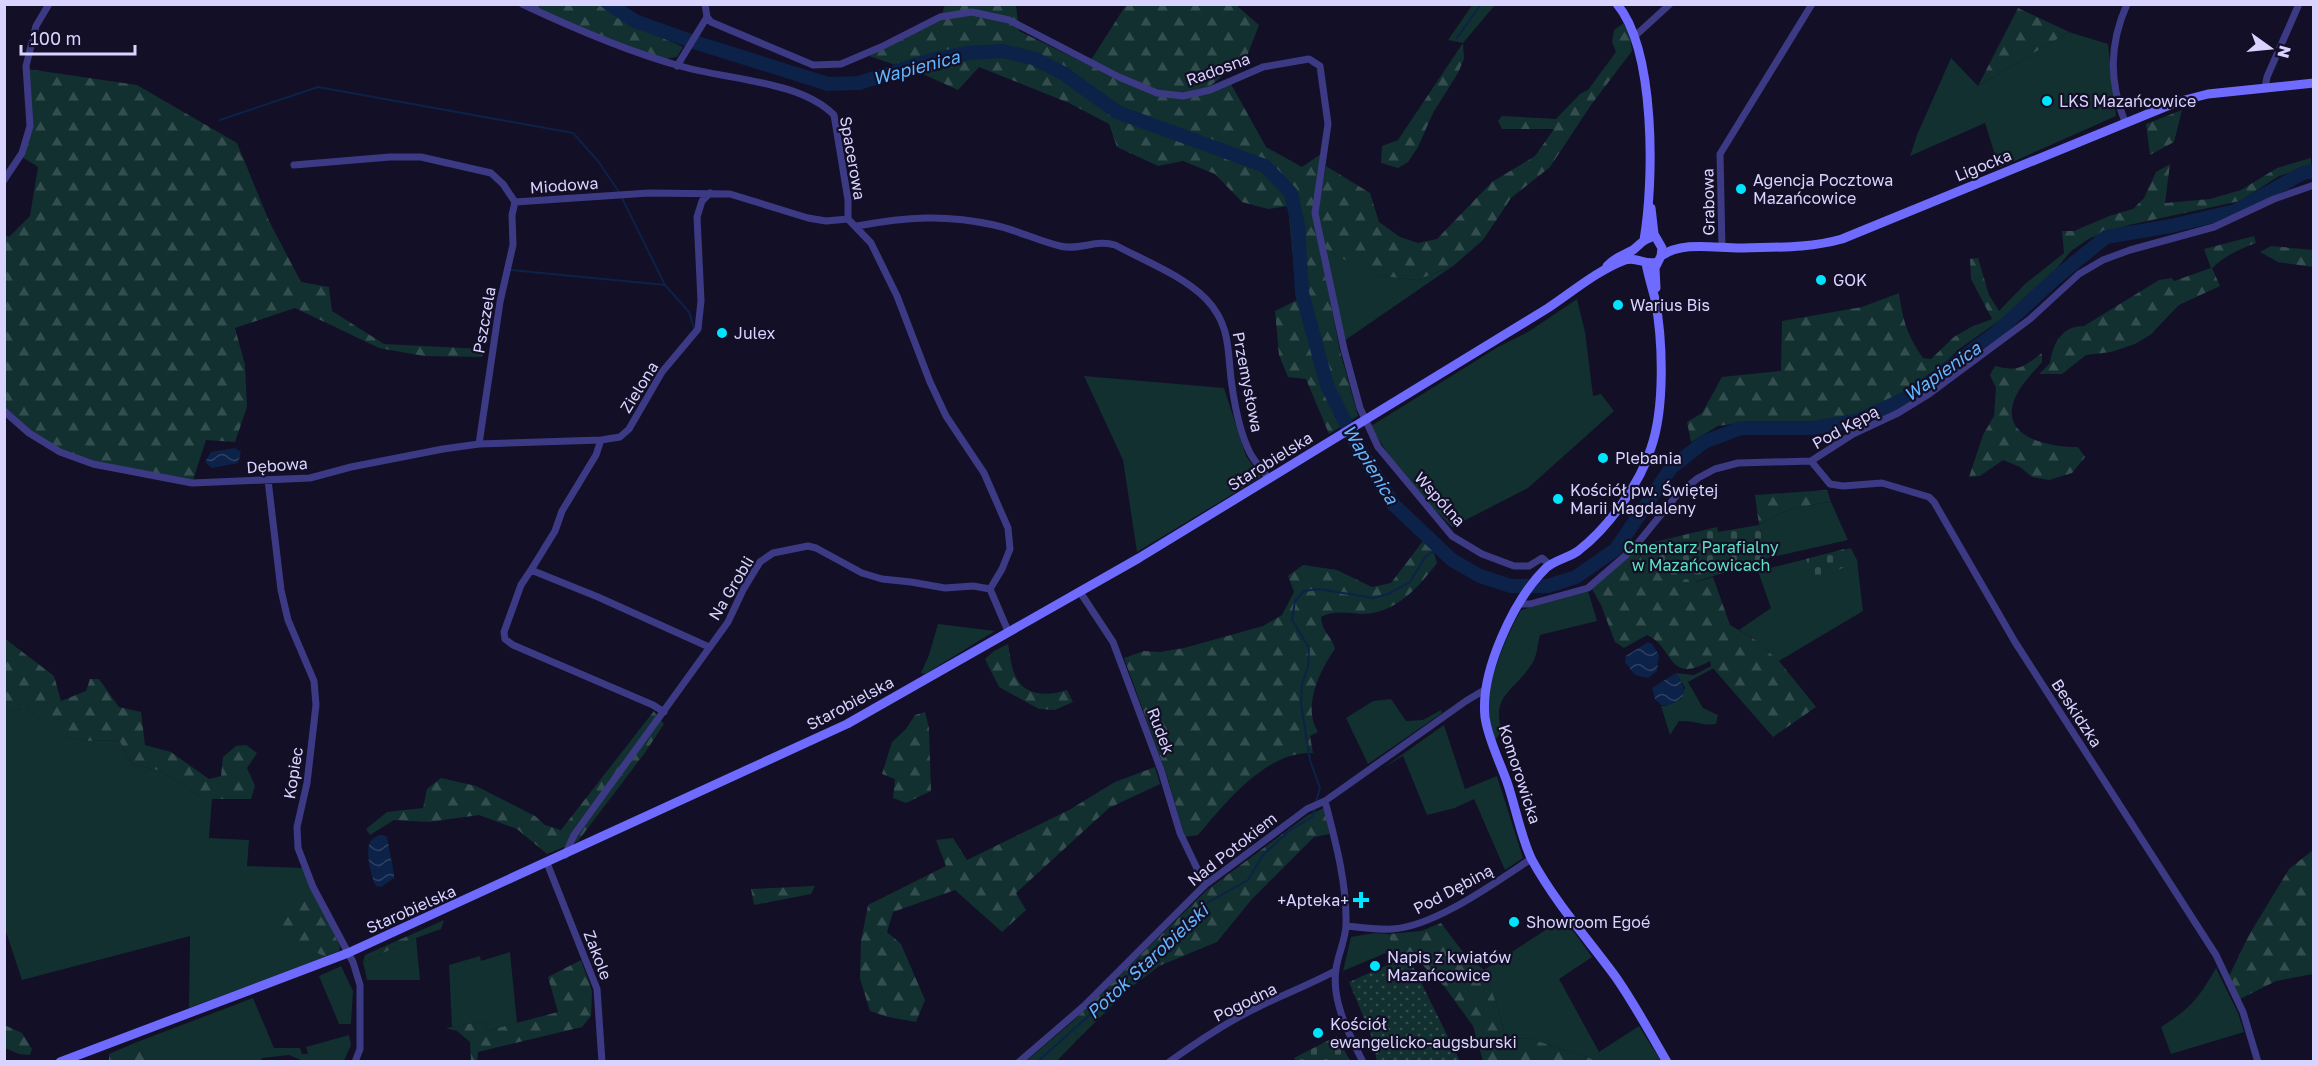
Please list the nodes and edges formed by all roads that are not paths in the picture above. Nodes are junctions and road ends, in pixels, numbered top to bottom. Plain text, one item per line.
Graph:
1 (49, 4) edge
2 (522, 4) edge
3 (705, 4) edge
4 (1617, 4) edge
5 (1670, 4) edge
6 (1812, 4) edge
7 (2127, 4) edge
8 (2299, 4) edge
9 (707, 17) junction
10 (1635, 36) junction
11 (677, 66) junction
12 (2313, 83) edge
13 (2265, 88) junction
14 (2126, 122) junction
15 (294, 165) dead end
16 (4, 180) edge
17 (2313, 185) edge
18 (710, 193) junction
19 (515, 202) junction
20 (1650, 202) junction
21 (848, 219) junction
22 (857, 226) junction
23 (1641, 243) junction
24 (1659, 243) junction
25 (1690, 247) junction
26 (1722, 248) junction
27 (1659, 259) junction
28 (1643, 262) junction
29 (1604, 271) junction
30 (1655, 300) junction
31 (4, 411) edge
32 (1362, 421) junction
33 (602, 440) junction
34 (479, 444) junction
35 (1811, 461) junction
36 (1269, 479) junction
37 (268, 480) junction
38 (1550, 565) junction
39 (531, 570) junction
40 (990, 589) junction
41 (1080, 592) junction
42 (1522, 600) junction
43 (1008, 631) junction
44 (709, 647) junction
45 (1486, 689) junction
46 (664, 712) junction
47 (1323, 802) junction
48 (565, 855) junction
49 (1531, 859) junction
50 (547, 863) junction
51 (1205, 885) junction
52 (1346, 926) junction
53 (348, 953) junction
54 (1335, 971) junction
55 (60, 1062) edge
56 (355, 1062) edge
57 (602, 1062) edge
58 (1019, 1062) edge
59 (1169, 1062) edge
60 (1363, 1062) edge
61 (1667, 1062) edge
62 (2258, 1062) edge

1 - 16 street
2 - 11 street, Spacerowa
3 - 9 street
4 - 10 street
5 - 10 street
6 - 26 street, Grabowa
7 - 14 street
8 - 13 street
9 - 11 street
9 - 32 street, Radosna
10 - 20 street
11 - 21 street, Spacerowa
12 - 13 street, Ligocka
13 - 14 street, Ligocka
14 - 26 street, Ligocka
15 - 19 street, Miodowa
17 - 35 street, Pod Kępą
18 - 19 street, Miodowa
18 - 21 street, Miodowa
18 - 33 street, Zielona
19 - 34 street, Pszczela
20 - 23 street
20 - 24 street
21 - 22 street, Spacerowa
22 - 36 street, Przemysłowa
22 - 40 street, Spacerowa
23 - 24 street
23 - 28 street
23 - 29 street
24 - 25 street
24 - 27 street
25 - 26 street, Ligocka
25 - 27 street, Ligocka
27 - 28 street
27 - 30 street
28 - 29 street
28 - 30 street, Komorowicka
29 - 32 street, Starobielska
30 - 38 street, Komorowicka
31 - 37 street, Dębowa
32 - 36 street, Starobielska
32 - 38 street, Wspólna
33 - 34 street, Dębowa
33 - 39 street
34 - 37 street, Dębowa
35 - 42 street, Pod Kępą
35 - 62 street, Beskidzka
36 - 41 street, Starobielska
37 - 53 street, Kopiec
38 - 42 street, Komorowicka
39 - 44 street
39 - 46 street
40 - 43 street
40 - 44 street, Na Grobli
41 - 43 street, Starobielska
41 - 51 street, Rudek
42 - 45 street, Komorowicka
43 - 48 street, Starobielska
44 - 46 street, Na Grobli
45 - 47 street, Nad Potokiem
45 - 49 street, Komorowicka
46 - 48 street, Na Grobli
47 - 51 street, Nad Potokiem
47 - 52 street
48 - 50 street, Starobielska
49 - 52 street, Pod Dębiną
49 - 61 street, Komorowicka
50 - 53 street, Starobielska
50 - 57 street, Zakole
51 - 58 street, Nad Potokiem
52 - 54 street
53 - 55 street, Starobielska
53 - 56 street, Kopiec
54 - 59 street, Pogodna
54 - 60 street

